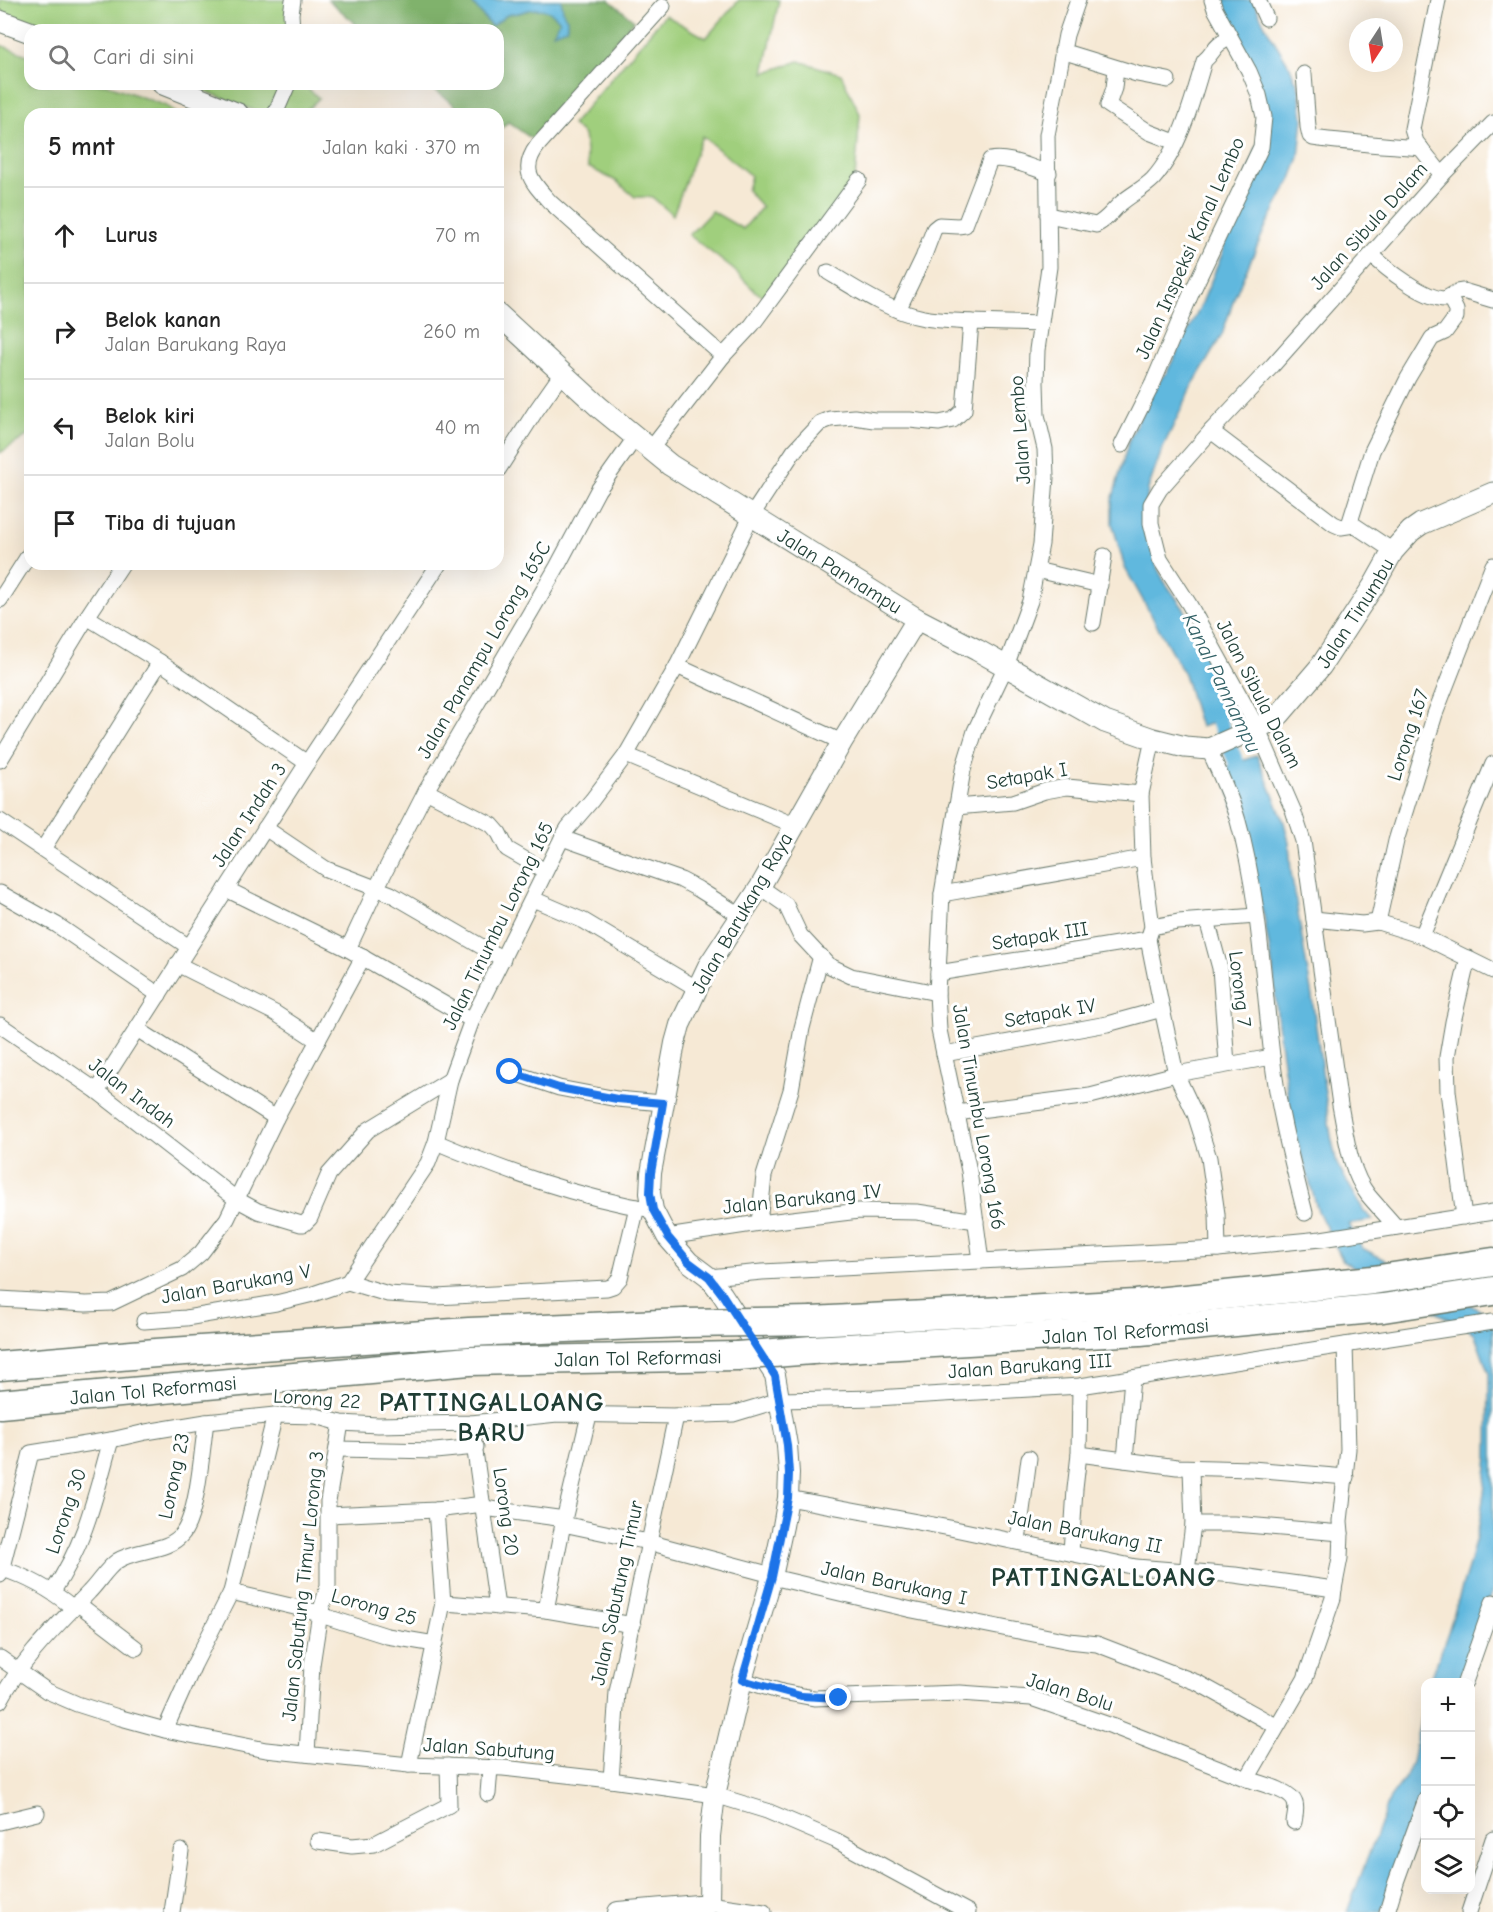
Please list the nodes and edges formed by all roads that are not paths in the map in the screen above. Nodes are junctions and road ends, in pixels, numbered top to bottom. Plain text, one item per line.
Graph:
1 (294, 0) edge
2 (1078, 0) edge
3 (1212, 0) edge
4 (1258, 0) edge
5 (1438, 0) edge
6 (663, 6) dead end
7 (1266, 18) dead end
8 (0, 21) edge
9 (292, 24) edge
10 (24, 30) edge
11 (1230, 38) junction
12 (1062, 51) junction
13 (1116, 69) junction
14 (1304, 74) dead end
15 (1167, 82) dead end
16 (178, 90) edge
17 (285, 90) edge
18 (223, 108) edge
19 (278, 108) edge
20 (1491, 128) edge
21 (1175, 142) junction
22 (1421, 148) junction
23 (1049, 173) junction
24 (1442, 175) junction
25 (859, 180) dead end
26 (1048, 215) junction
27 (1372, 255) junction
28 (828, 272) dead end
29 (1450, 298) junction
30 (1493, 300) edge
31 (898, 310) junction
32 (504, 319) edge
33 (971, 322) junction
34 (1041, 324) junction
35 (723, 356) junction
36 (563, 372) junction
37 (1221, 440) junction
38 (643, 444) junction
39 (1122, 445) dead end
40 (504, 461) edge
41 (1493, 493) edge
42 (752, 515) junction
43 (1349, 525) junction
44 (1393, 551) junction
45 (1104, 556) dead end
46 (24, 562) edge
47 (1493, 565) edge
48 (118, 570) edge
49 (435, 570) edge
50 (1036, 570) junction
51 (1100, 585) junction
52 (0, 600) edge
53 (87, 617) junction
54 (917, 619) junction
55 (1093, 623) dead end
56 (160, 662) junction
57 (677, 666) junction
58 (1006, 666) junction
59 (1252, 731) junction
60 (1153, 740) junction
61 (842, 742) junction
62 (1216, 746) junction
63 (626, 754) junction
64 (0, 760) edge
65 (307, 764) junction
66 (1493, 764) edge
67 (426, 791) junction
68 (1141, 794) junction
69 (956, 807) junction
70 (0, 821) edge
71 (794, 825) junction
72 (265, 828) junction
73 (562, 838) junction
74 (43, 849) junction
75 (1143, 858) junction
76 (545, 871) junction
77 (377, 887) junction
78 (760, 887) junction
79 (226, 889) junction
80 (0, 893) edge
81 (942, 894) junction
82 (533, 899) junction
83 (741, 916) junction
84 (1256, 916) junction
85 (1314, 919) junction
86 (1207, 920) junction
87 (1378, 922) junction
88 (1150, 933) junction
89 (1422, 936) junction
90 (189, 947) junction
91 (348, 949) junction
92 (820, 956) junction
93 (363, 957) junction
94 (1468, 958) junction
95 (503, 959) junction
96 (177, 964) junction
97 (1493, 971) edge
98 (938, 973) junction
99 (696, 988) junction
100 (937, 993) junction
101 (159, 995) junction
102 (1162, 1009) junction
103 (472, 1020) junction
104 (0, 1026) edge
105 (136, 1029) junction
106 (318, 1041) junction
107 (944, 1054) junction
108 (1272, 1057) junction
109 (1227, 1065) junction
110 (510, 1072) dead end
111 (1176, 1074) junction
112 (450, 1080) junction
113 (97, 1091) junction
114 (663, 1103) junction
115 (956, 1113) junction
116 (276, 1118) junction
117 (436, 1142) junction
118 (236, 1199) junction
119 (645, 1208) junction
120 (1493, 1212) edge
121 (1305, 1213) dead end
122 (1464, 1217) junction
123 (976, 1221) junction
124 (759, 1222) junction
125 (1392, 1228) junction
126 (668, 1237) junction
127 (1218, 1249) junction
128 (981, 1261) junction
129 (1493, 1262) edge
130 (709, 1277) junction
131 (348, 1282) junction
132 (1493, 1291) edge
133 (0, 1299) edge
134 (144, 1321) dead end
135 (1493, 1322) edge
136 (1345, 1345) junction
137 (0, 1366) edge
138 (1132, 1378) junction
139 (1080, 1386) junction
140 (780, 1400) junction
141 (0, 1404) edge
142 (275, 1415) junction
143 (589, 1415) junction
144 (676, 1416) junction
145 (206, 1422) junction
146 (341, 1423) junction
147 (471, 1423) junction
148 (111, 1440) junction
149 (476, 1447) junction
150 (338, 1449) junction
151 (1079, 1454) junction
152 (1029, 1458) dead end
153 (1125, 1460) junction
154 (1191, 1469) junction
155 (1346, 1477) junction
156 (788, 1498) junction
157 (484, 1506) junction
158 (436, 1510) junction
159 (328, 1515) junction
160 (564, 1521) junction
161 (1193, 1524) junction
162 (1341, 1533) junction
163 (1018, 1541) junction
164 (648, 1542) junction
165 (1071, 1553) junction
166 (1, 1571) edge
167 (1187, 1571) junction
168 (772, 1576) junction
169 (1334, 1589) junction
170 (53, 1591) junction
171 (231, 1592) junction
172 (1493, 1602) edge
173 (443, 1603) junction
174 (75, 1605) junction
175 (497, 1607) junction
176 (546, 1610) junction
177 (320, 1613) junction
178 (633, 1625) junction
179 (435, 1644) junction
180 (136, 1648) dead end
181 (0, 1658) edge
182 (19, 1671) junction
183 (1467, 1678) edge
184 (742, 1680) junction
185 (0, 1701) edge
186 (1276, 1726) junction
187 (165, 1730) junction
188 (307, 1754) junction
189 (410, 1765) junction
190 (448, 1766) junction
191 (490, 1768) junction
192 (1247, 1779) junction
193 (611, 1780) junction
194 (488, 1794) dead end
195 (715, 1795) junction
196 (1421, 1811) edge
197 (38, 1813) dead end
198 (0, 1822) edge
199 (1294, 1822) dead end
200 (318, 1841) dead end
201 (1492, 1846) edge
202 (181, 1851) dead end
203 (709, 1904) junction
204 (172, 1912) edge
205 (618, 1912) edge
206 (764, 1912) edge
207 (968, 1912) edge
208 (1387, 1912) edge
209 (1469, 1912) edge

1 - 9 street
2 - 12 street, Jalan Lembo
3 - 11 street, Jalan Inspeksi Kanal Lembo
4 - 7 street
5 - 22 street
6 - 35 street
8 - 10 main road
11 - 21 street
11 - 39 street, Jalan Inspeksi Kanal Lembo
12 - 13 street
12 - 23 street, Jalan Lembo
13 - 15 street
13 - 21 street
14 - 22 street
16 - 18 main road
17 - 19 street
20 - 24 street, Jalan Sibula Dalam
21 - 26 street
22 - 24 street
23 - 26 street, Jalan Lembo
23 - 31 street
24 - 27 street, Jalan Sibula Dalam
25 - 35 street, Jalan Panampu Lorong 165C
26 - 34 street, Jalan Lembo
27 - 29 street
27 - 37 street, Jalan Sibula Dalam
28 - 31 street
29 - 30 street
29 - 43 street
31 - 33 street
32 - 36 main road, Jalan Pannampu
33 - 34 street
33 - 42 street
34 - 50 street, Jalan Lembo
35 - 38 street, Jalan Panampu Lorong 165C
36 - 38 main road, Jalan Pannampu
36 - 40 street
37 - 43 street
37 - 59 street, Jalan Sibula Dalam
38 - 42 main road, Jalan Pannampu
38 - 67 street, Jalan Panampu Lorong 165C
41 - 44 main road, Jalan Tinumbu
42 - 54 main road, Jalan Pannampu
42 - 57 street, Jalan Tinumbu Lorong 165
43 - 44 street
44 - 59 main road, Jalan Tinumbu
45 - 51 street
46 - 52 street
47 - 87 street, Lorong 167
48 - 53 street
49 - 65 street, Jalan Indah 3
50 - 51 street
50 - 58 street, Jalan Lembo
51 - 55 street
53 - 56 street
53 - 64 street
54 - 58 main road, Jalan Pannampu
54 - 61 street, Jalan Barukang Raya
56 - 65 street
56 - 74 street
57 - 61 street
57 - 63 street, Jalan Tinumbu Lorong 165
58 - 60 main road, Jalan Pannampu
58 - 69 street, Jalan Tinumbu Lorong 166
59 - 62 main road, Jalan Tinumbu
59 - 85 street, Jalan Sibula Dalam
60 - 62 main road, Jalan Pannampu
60 - 68 street
61 - 71 street, Jalan Barukang Raya
62 - 84 street
63 - 71 street
63 - 73 street, Jalan Tinumbu Lorong 165
65 - 72 street, Jalan Indah 3
66 - 89 street
67 - 76 street
67 - 77 street, Jalan Panampu Lorong 165C
68 - 69 street, Setapak I
68 - 75 street
69 - 81 street, Jalan Tinumbu Lorong 166
70 - 74 street
71 - 78 street, Jalan Barukang Raya
72 - 77 street
72 - 79 street, Jalan Indah 3
73 - 76 street, Jalan Tinumbu Lorong 165
73 - 83 street
74 - 90 street
75 - 81 street
75 - 88 street
76 - 82 street, Jalan Tinumbu Lorong 165
77 - 91 street, Jalan Panampu Lorong 165C
77 - 95 street
78 - 83 street, Jalan Barukang Raya
78 - 92 street
79 - 90 street, Jalan Indah 3
79 - 91 street
80 - 101 street
81 - 98 street, Jalan Tinumbu Lorong 166
82 - 95 street, Jalan Tinumbu Lorong 165
82 - 99 street
83 - 99 street, Jalan Barukang Raya
84 - 86 street, Setapak III
84 - 108 street
85 - 87 street
85 - 125 street, Jalan Sibula Dalam
86 - 88 street, Setapak III
86 - 109 street, Lorong 7
87 - 89 street
88 - 98 street, Setapak III
88 - 102 street
89 - 94 street
90 - 96 street, Jalan Indah 3
91 - 93 street
92 - 100 street
92 - 124 street
93 - 103 street
93 - 106 street
94 - 97 street
94 - 122 street
95 - 103 street, Jalan Tinumbu Lorong 165
96 - 101 street, Jalan Indah 3
96 - 106 street
98 - 100 street, Jalan Tinumbu Lorong 166
99 - 114 street, Jalan Barukang Raya
100 - 107 street, Jalan Tinumbu Lorong 166
101 - 105 street, Jalan Indah 3
102 - 107 street, Setapak IV
102 - 111 street
103 - 112 street, Jalan Tinumbu Lorong 165
104 - 113 street, Jalan Indah
105 - 113 street, Jalan Indah 3
105 - 116 street
106 - 116 street
107 - 115 street, Jalan Tinumbu Lorong 166
108 - 109 street
108 - 121 street
109 - 111 street
110 - 114 street
111 - 115 street
111 - 127 street
112 - 117 street
112 - 118 street
113 - 118 street, Jalan Indah
114 - 119 street, Jalan Barukang Raya
115 - 123 street, Jalan Tinumbu Lorong 166
116 - 118 street
117 - 119 street
117 - 131 street
118 - 133 street
119 - 126 street, Jalan Barukang Raya
119 - 131 street
120 - 122 street
122 - 125 street
123 - 124 street, Jalan Barukang IV
123 - 128 street, Jalan Tinumbu Lorong 166
124 - 126 street, Jalan Barukang IV
125 - 127 street
126 - 130 street, Jalan Barukang Raya
127 - 128 street
128 - 130 street
129 - 137 highway, Jalan Tol Reformasi, bridge
130 - 140 street, Jalan Barukang Raya
131 - 134 street, Jalan Barukang V
132 - 141 highway, Jalan Tol Reformasi, bridge
135 - 136 street, Jalan Barukang III
136 - 138 street, Jalan Barukang III
136 - 155 street
138 - 139 street, Jalan Barukang III
138 - 153 street
139 - 140 street, Jalan Barukang III
139 - 151 street
140 - 144 street, Lorong 22
140 - 156 street, Jalan Barukang Raya
142 - 145 street, Lorong 22
142 - 146 street, Lorong 22
142 - 171 street
143 - 144 street, Lorong 22
143 - 147 street, Lorong 22
143 - 160 street
144 - 164 street, Jalan Sabutung Timur
145 - 148 street, Lorong 22
145 - 174 street, Lorong 23
146 - 147 street, Lorong 22
146 - 150 street, Jalan Sabutung Timur Lorong 3
147 - 149 street, Lorong 20
148 - 166 street, Lorong 22
148 - 170 street, Lorong 30
149 - 150 street
149 - 157 street, Lorong 20
150 - 159 street, Jalan Sabutung Timur Lorong 3
151 - 153 street
151 - 165 street
152 - 163 street
153 - 154 street
154 - 155 street
154 - 161 street
155 - 162 street
156 - 163 street, Jalan Barukang II
156 - 168 street, Jalan Barukang Raya
157 - 158 street, Jalan Barukang I
157 - 160 street, Jalan Barukang I
157 - 175 street, Lorong 20
158 - 159 street, Jalan Barukang I
158 - 173 street
159 - 177 street, Jalan Sabutung Timur Lorong 3
160 - 164 street, Jalan Barukang I
160 - 176 street
161 - 162 street
161 - 167 street
162 - 169 street
163 - 165 street, Jalan Barukang II
164 - 168 street, Jalan Barukang I
164 - 178 street, Jalan Sabutung Timur
165 - 167 street, Jalan Barukang II
166 - 170 street
167 - 169 street, Jalan Barukang II
168 - 184 street, Jalan Barukang Raya
168 - 186 street, Jalan Barukang I
169 - 186 street
170 - 174 street
171 - 177 street, Lorong 25
171 - 187 street
172 - 183 street
173 - 175 street
173 - 179 street
174 - 180 street
174 - 182 street, Lorong 23
175 - 176 street
176 - 178 street
177 - 179 street, Lorong 25
177 - 188 street, Jalan Sabutung Timur Lorong 3
178 - 193 street, Jalan Sabutung Timur
179 - 189 street
181 - 182 street, Jalan Sabutung
182 - 185 street, Lorong 23
182 - 187 street, Jalan Sabutung
184 - 192 street, Jalan Bolu
184 - 195 street, Jalan Barukang Raya
186 - 192 street
187 - 188 street, Jalan Sabutung
188 - 189 street, Jalan Sabutung
189 - 190 street, Jalan Sabutung
190 - 191 street, Jalan Sabutung
190 - 200 street
191 - 193 street, Jalan Sabutung
191 - 194 street
192 - 199 street, Jalan Bolu
193 - 195 street, Jalan Sabutung
195 - 203 street, Jalan Barukang Raya
195 - 207 street, Jalan Sabutung
196 - 208 street
197 - 198 street
201 - 209 street
202 - 204 street
203 - 205 street
203 - 206 street

